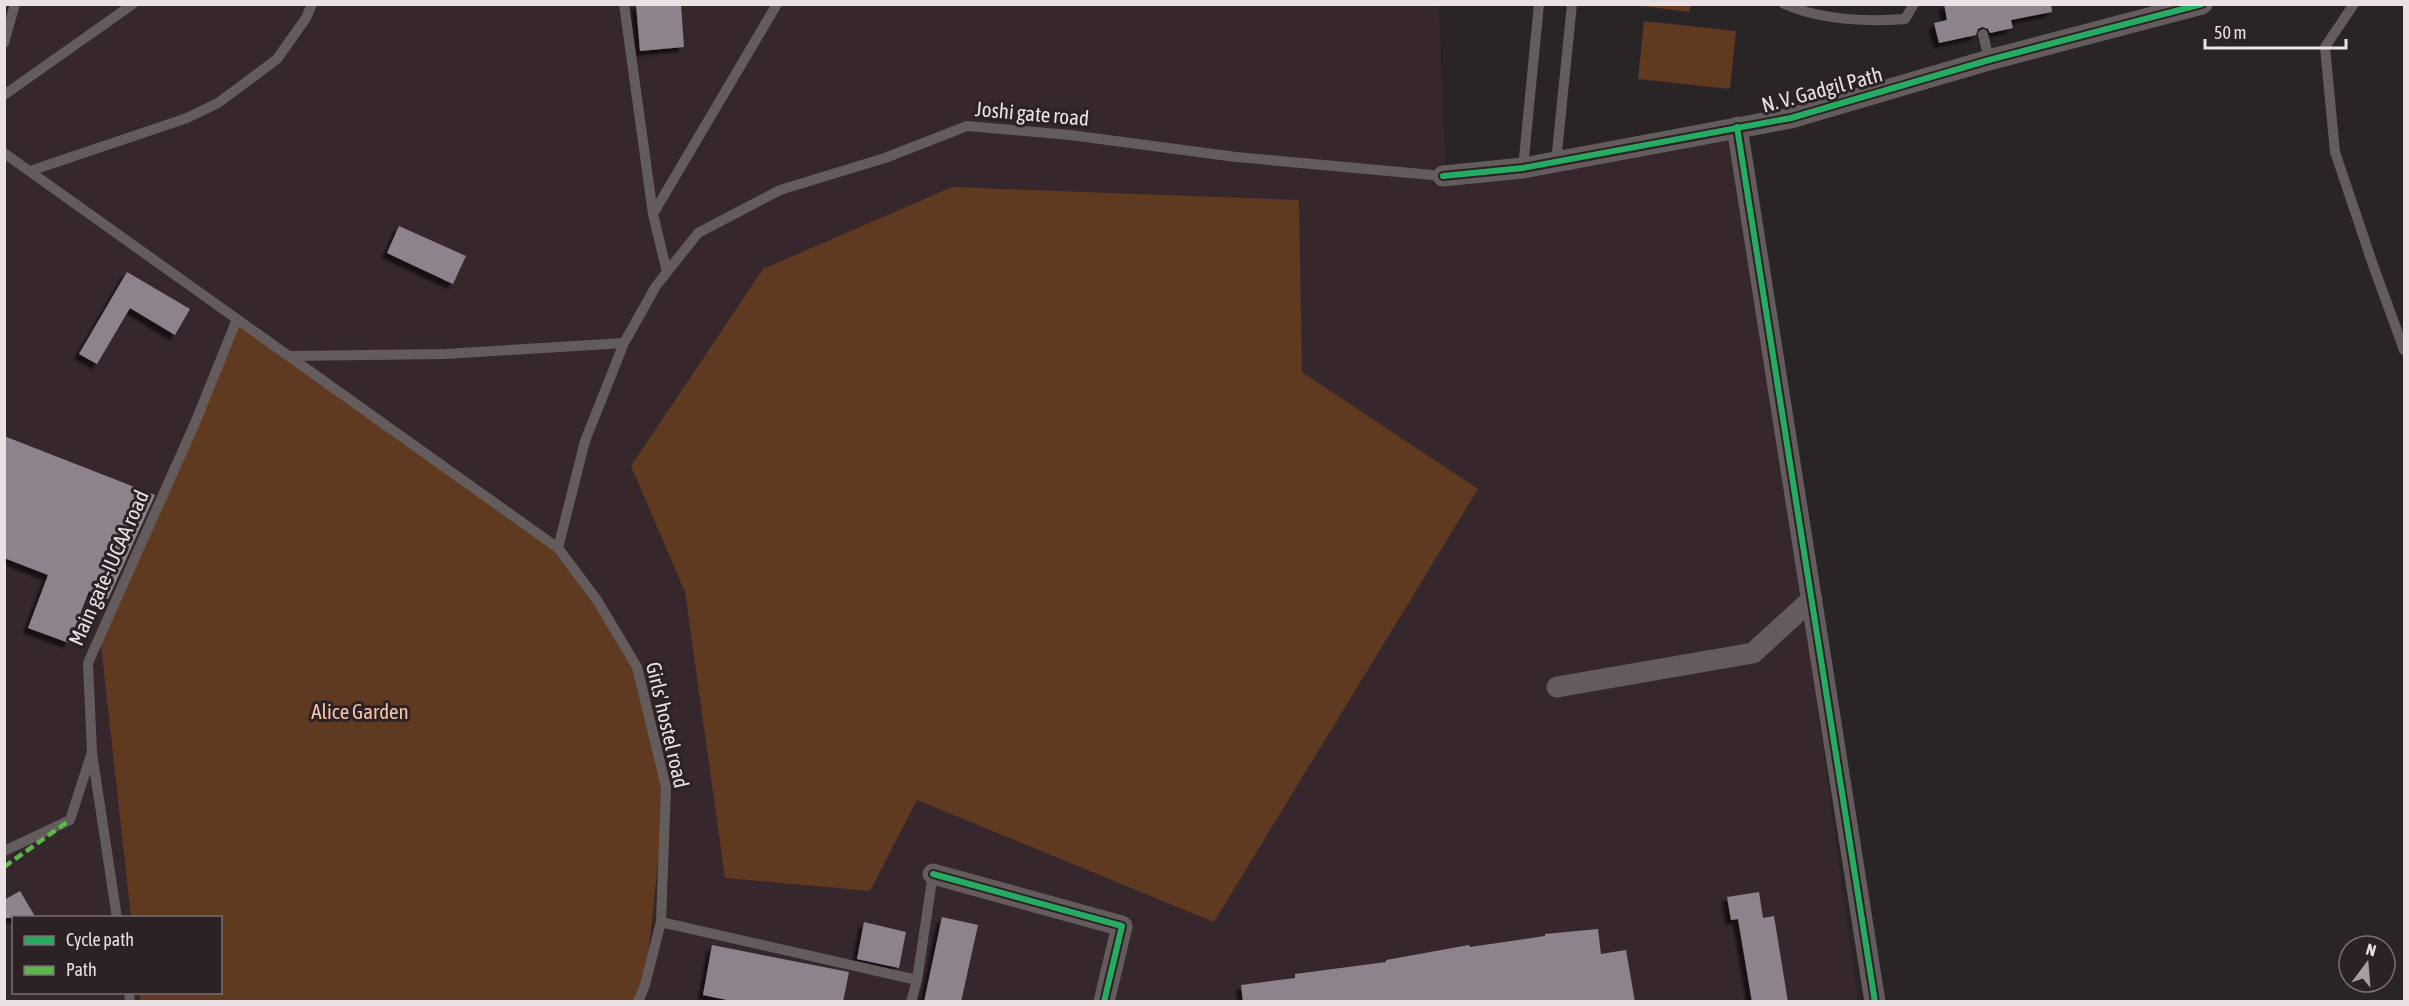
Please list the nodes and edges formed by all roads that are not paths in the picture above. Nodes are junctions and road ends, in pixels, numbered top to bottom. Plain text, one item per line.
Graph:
1 (15, 4) edge
2 (133, 4) edge
3 (312, 4) edge
4 (624, 4) edge
5 (777, 4) edge
6 (1539, 4) edge
7 (1572, 4) edge
8 (1784, 4) edge
9 (1914, 4) edge
10 (2354, 4) edge
11 (2194, 6) edge
12 (1983, 34) dead end
13 (4, 43) edge
14 (1989, 60) junction
15 (4, 95) edge
16 (1737, 127) junction
17 (4, 153) edge
18 (1556, 162) junction
19 (1523, 168) junction
20 (30, 171) junction
21 (1443, 176) joint
22 (653, 213) junction
23 (667, 272) junction
24 (237, 319) junction
25 (624, 343) junction
26 (2404, 350) edge
27 (290, 356) junction
28 (558, 548) junction
29 (1812, 599) junction
30 (1557, 687) dead end
31 (92, 753) junction
32 (4, 852) edge
33 (933, 874) joint
34 (117, 916) edge
35 (662, 922) junction
36 (917, 980) junction
37 (638, 1002) edge
38 (911, 1002) edge
39 (1104, 1002) edge
40 (1875, 1002) edge

1 - 13 lane
2 - 15 lane
3 - 20 lane
4 - 22 lane
5 - 22 lane
6 - 19 lane
7 - 18 lane
8 - 9 lane
10 - 26 lane
11 - 14 street, N. V. Gadgil Path
12 - 14 lane
14 - 16 street, N. V. Gadgil Path
16 - 18 street, N. V. Gadgil Path
16 - 29 street
17 - 20 lane, Girls' hostel road
18 - 19 street, N. V. Gadgil Path
19 - 21 street, N. V. Gadgil Path
20 - 24 lane, Girls' hostel road
21 - 23 lane, Joshi gate road
22 - 23 lane
23 - 25 lane, Joshi gate road
24 - 27 lane, Girls' hostel road
24 - 31 lane, Main gate-IUCAA road
25 - 27 lane
25 - 28 lane, Joshi gate road
27 - 28 lane, Girls' hostel road
28 - 35 lane, Girls' hostel road
29 - 30 street
29 - 40 street
31 - 32 lane
31 - 34 lane, Main gate-IUCAA road
33 - 36 lane
33 - 39 street
35 - 36 lane
35 - 37 lane, Girls' hostel road
36 - 38 lane

